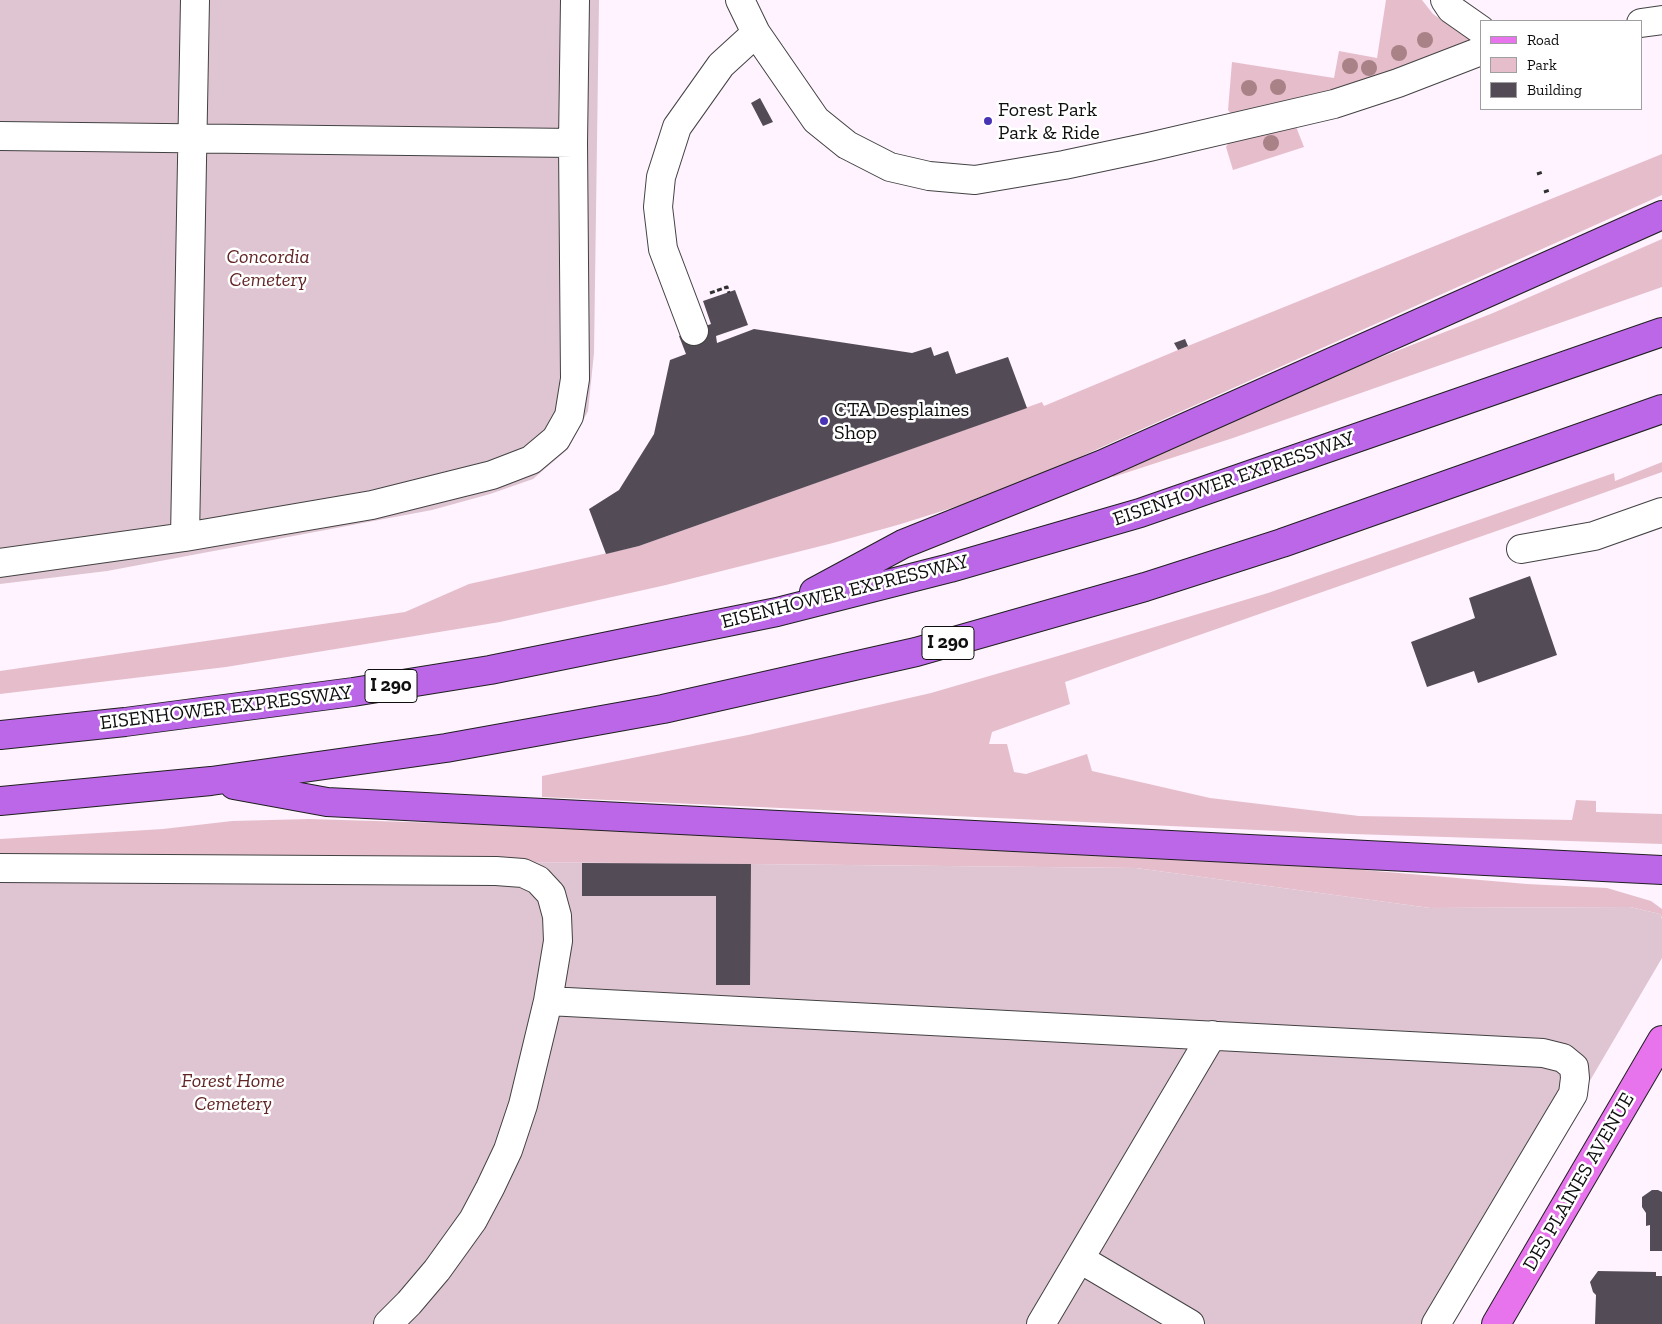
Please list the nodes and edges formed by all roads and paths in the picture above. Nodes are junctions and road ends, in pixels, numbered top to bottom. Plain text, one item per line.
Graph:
1 (195, 0) edge
2 (575, 0) edge
3 (740, 0) edge
4 (1445, 0) edge
5 (1662, 20) edge
6 (1642, 23) edge
7 (1480, 29) edge
8 (756, 33) junction
9 (1480, 50) edge
10 (0, 136) edge
11 (193, 139) junction
12 (573, 143) junction
13 (1543, 172) dead end
14 (1537, 174) dead end
15 (1550, 190) dead end
16 (1544, 192) dead end
17 (1662, 215) edge
18 (729, 292) dead end
19 (709, 294) dead end
20 (694, 331) dead end
21 (1662, 332) edge
22 (1662, 409) edge
23 (1662, 512) edge
24 (185, 537) junction
25 (1521, 549) dead end
26 (0, 563) edge
27 (777, 612) junction
28 (0, 735) edge
29 (211, 781) junction
30 (0, 801) edge
31 (0, 868) edge
32 (1662, 870) edge
33 (548, 1001) junction
34 (1212, 1035) junction
35 (1662, 1040) edge
36 (1080, 1259) junction
37 (388, 1324) edge
38 (1041, 1324) edge
39 (1190, 1324) edge
40 (1436, 1324) edge
41 (1496, 1324) edge

1 - 11 lane
2 - 12 lane
3 - 8 lane
4 - 7 lane
5 - 6 lane
8 - 9 lane
8 - 20 lane
10 - 11 lane
11 - 12 lane
11 - 24 lane
12 - 24 lane
13 - 14 path
15 - 16 path
17 - 27 highway
18 - 19 path
21 - 27 highway, EISENHOWER EXPRESSWAY / I 290
22 - 29 highway, I 290
23 - 25 lane
24 - 26 lane
27 - 28 highway, EISENHOWER EXPRESSWAY / I 290
29 - 30 highway, I 290
29 - 32 highway
31 - 33 lane
33 - 34 lane
33 - 37 lane
34 - 36 lane
34 - 40 lane
35 - 41 main road, DES PLAINES AVENUE
36 - 38 lane
36 - 39 lane

